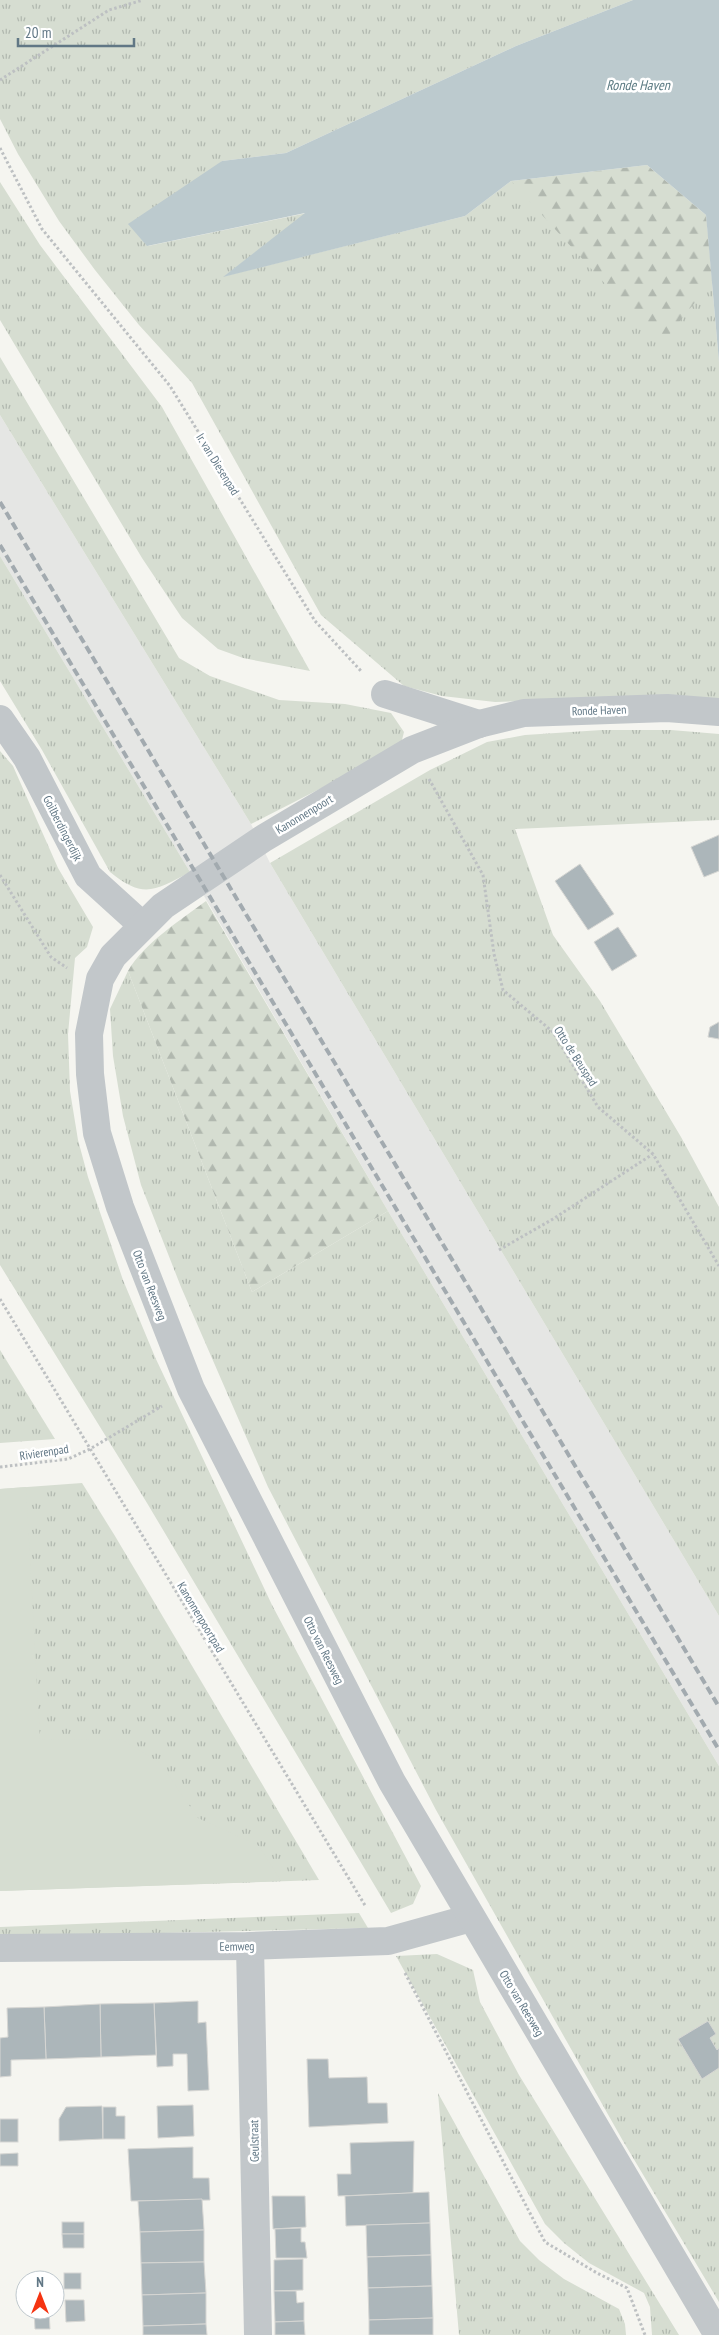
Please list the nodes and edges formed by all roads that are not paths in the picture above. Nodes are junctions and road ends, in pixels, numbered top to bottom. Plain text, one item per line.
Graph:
1 (385, 694) road end
2 (719, 712) edge
3 (0, 718) edge
4 (479, 724) junction
5 (142, 925) junction
6 (472, 1918) junction
7 (250, 1946) junction
8 (0, 1948) edge
9 (258, 2335) edge
10 (718, 2335) edge

1 - 4 street
2 - 4 street, Ronde Haven
3 - 5 street, Goilberdingerdijk
4 - 5 street, Kanonnenpoort
5 - 6 street, Otto van Reesweg
6 - 7 street, Eemweg
6 - 10 street, Otto van Reesweg
7 - 8 street, Eemweg
7 - 9 street, Geulstraat

